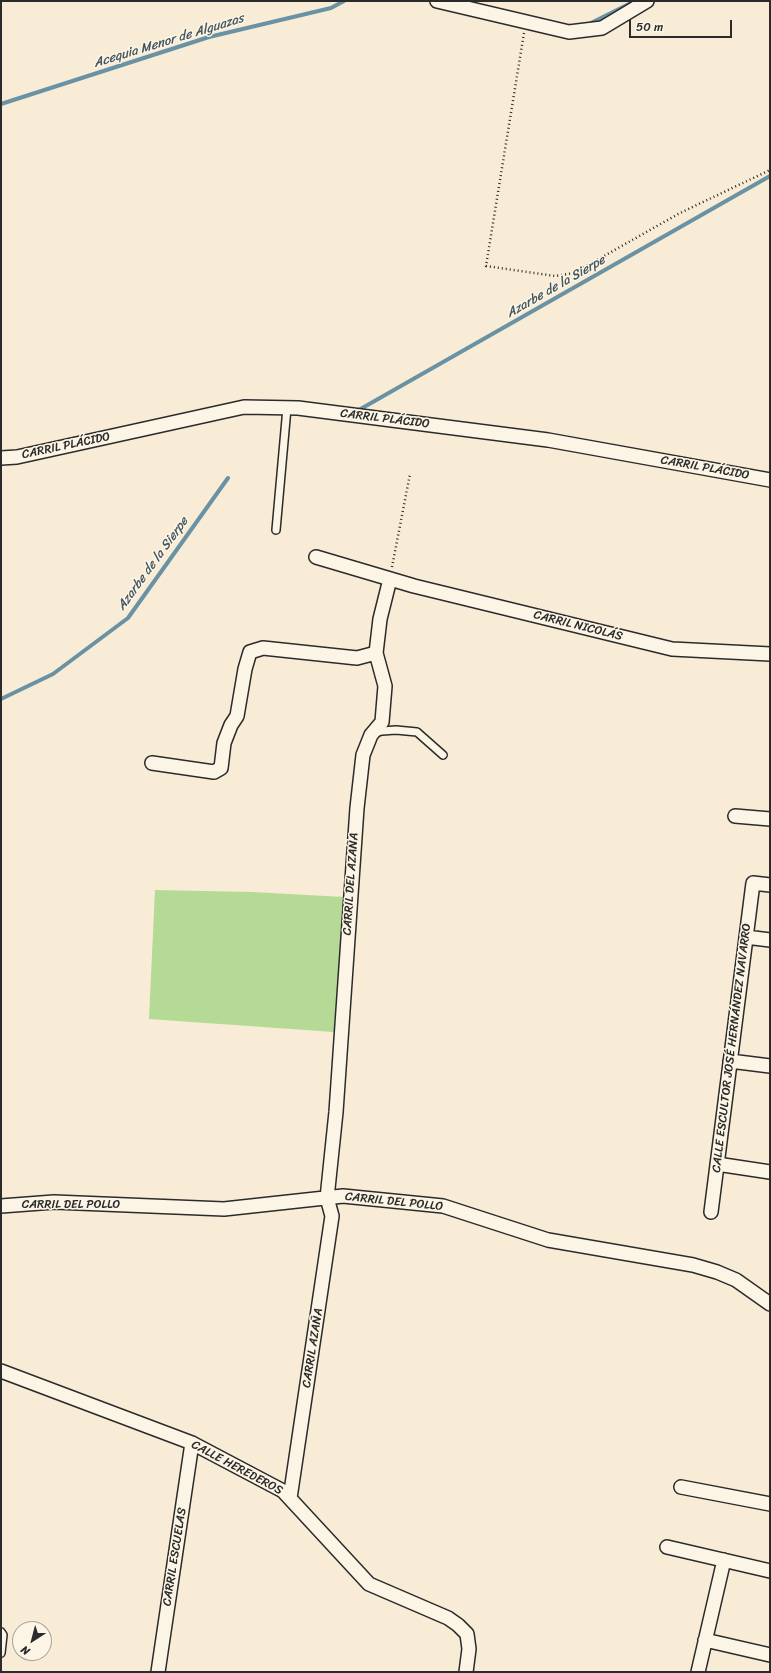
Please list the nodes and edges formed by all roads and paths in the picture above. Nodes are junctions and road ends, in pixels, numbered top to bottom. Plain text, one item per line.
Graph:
1 (437, 1) edge
2 (647, 1) edge
3 (526, 21) junction
4 (770, 170) edge
5 (287, 408) junction
6 (1, 458) edge
7 (410, 474) dead end
8 (770, 480) edge
9 (276, 530) dead end
10 (316, 557) dead end
11 (390, 579) junction
12 (376, 653) junction
13 (770, 654) edge
14 (371, 735) junction
15 (443, 755) dead end
16 (152, 763) dead end
17 (735, 816) dead end
18 (770, 819) edge
19 (770, 885) edge
20 (746, 937) junction
21 (770, 940) edge
22 (730, 1061) junction
23 (770, 1066) edge
24 (717, 1164) junction
25 (770, 1172) edge
26 (327, 1198) junction
27 (1, 1206) edge
28 (711, 1212) dead end
29 (770, 1304) edge
30 (1, 1371) edge
31 (192, 1443) junction
32 (681, 1487) dead end
33 (290, 1498) junction
34 (770, 1504) edge
35 (667, 1547) dead end
36 (724, 1560) junction
37 (770, 1571) edge
38 (1, 1632) edge
39 (705, 1640) junction
40 (1, 1653) edge
41 (770, 1655) edge
42 (158, 1672) edge
43 (466, 1672) edge
44 (698, 1672) edge

1 - 3 street
2 - 3 street
3 - 4 path
5 - 6 street, CARRIL PLÁCIDO
5 - 8 street, CARRIL PLÁCIDO
5 - 9 lane
7 - 11 path
10 - 11 street, CARRIL NICOLÁS
11 - 12 street, CARRIL DEL AZAÑA
11 - 13 street, CARRIL NICOLÁS
12 - 14 street, CARRIL DEL AZAÑA
12 - 16 street
14 - 15 lane
14 - 26 street, CARRIL DEL AZAÑA
17 - 18 street
19 - 20 street, CALLE ESCULTOR JOSÉ HERNÁNDEZ NAVARRO
20 - 21 street
20 - 22 street, CALLE ESCULTOR JOSÉ HERNÁNDEZ NAVARRO
22 - 23 street
22 - 24 street, CALLE ESCULTOR JOSÉ HERNÁNDEZ NAVARRO
24 - 25 street
24 - 28 street, CALLE ESCULTOR JOSÉ HERNÁNDEZ NAVARRO
26 - 27 street, CARRIL DEL POLLO
26 - 29 street, CARRIL DEL POLLO
26 - 33 street, CARRIL AZAÑA
30 - 31 street, CALLE HEREDEROS
31 - 33 street, CALLE HEREDEROS
31 - 42 street, CARRIL ESCUELAS
32 - 34 street
33 - 43 street, CALLE HEREDEROS
35 - 36 street
36 - 37 street
36 - 39 street
38 - 40 lane
39 - 41 street
39 - 44 street

